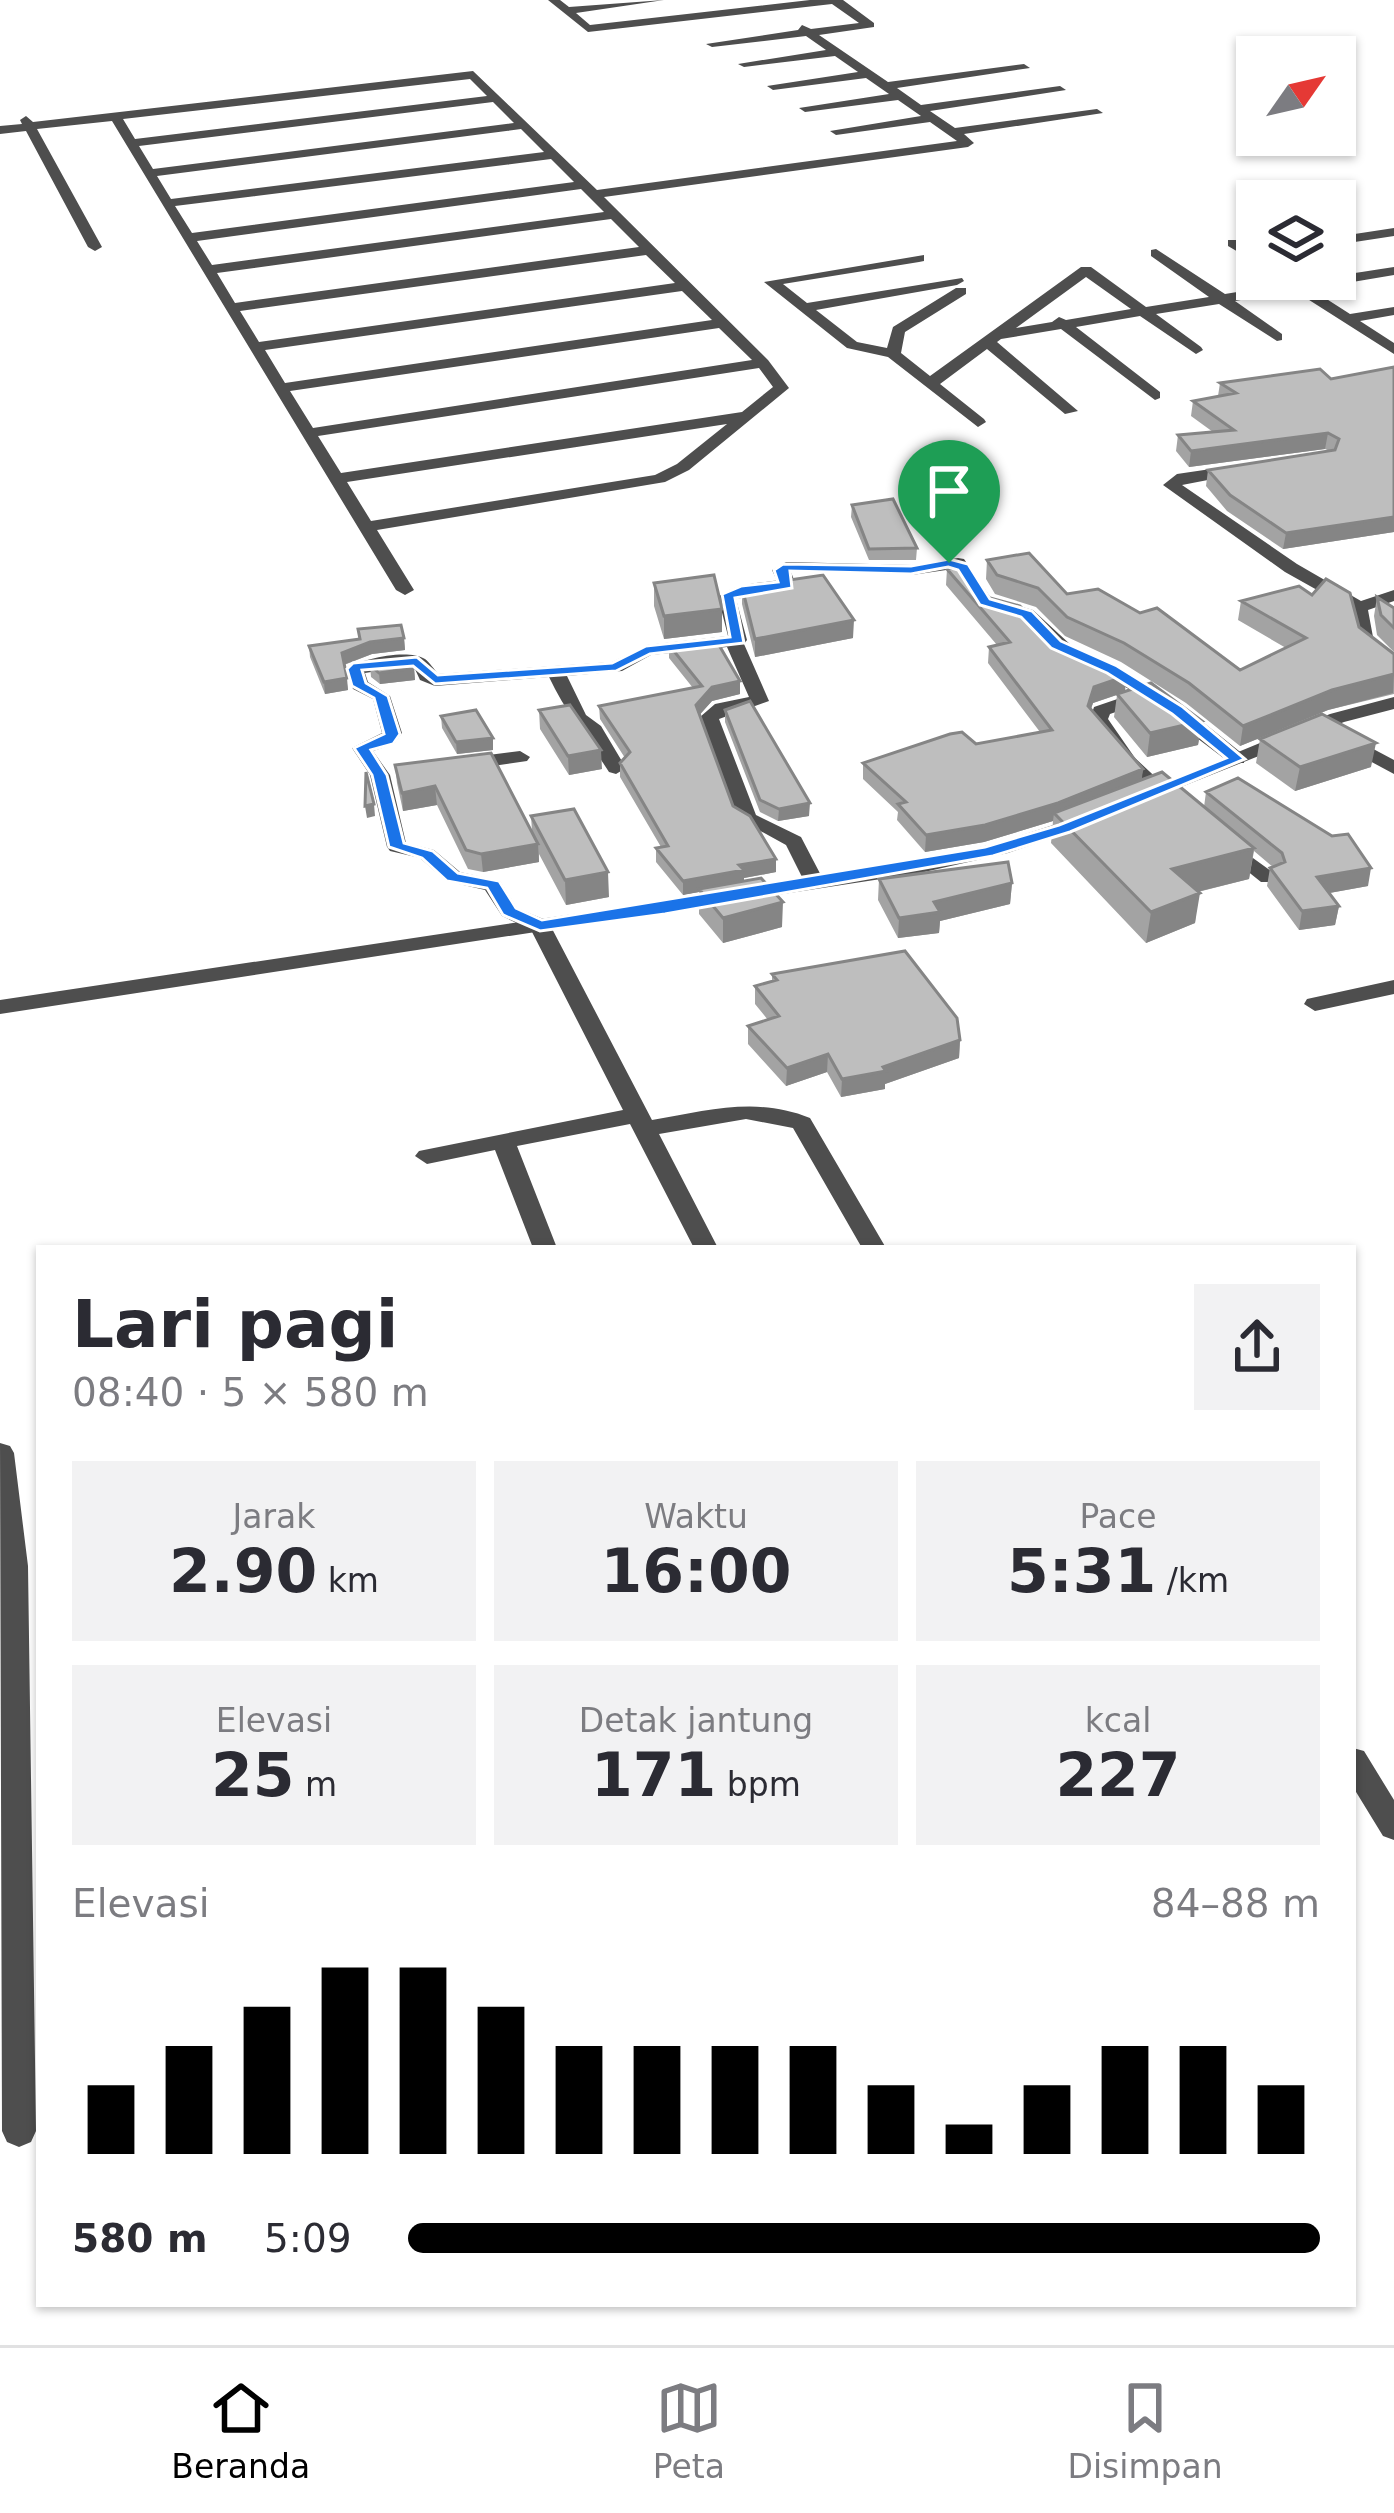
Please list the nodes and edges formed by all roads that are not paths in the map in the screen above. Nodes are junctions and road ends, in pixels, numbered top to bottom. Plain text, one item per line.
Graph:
1 (553, 0) edge
2 (659, 0) edge
3 (835, 0) edge
4 (566, 11) junction
5 (805, 30) junction
6 (710, 42) dead end
7 (838, 52) junction
8 (744, 64) dead end
9 (1024, 68) dead end
10 (470, 74) junction
11 (868, 74) junction
12 (773, 86) dead end
13 (886, 86) junction
14 (1060, 90) dead end
15 (900, 95) junction
16 (497, 98) junction
17 (805, 108) dead end
18 (920, 109) junction
19 (1096, 112) dead end
20 (115, 116) junction
21 (933, 118) junction
22 (28, 123) junction
23 (0, 124) edge
24 (524, 125) junction
25 (836, 131) dead end
26 (953, 132) junction
27 (131, 143) junction
28 (554, 154) junction
29 (149, 173) junction
30 (587, 190) junction
31 (167, 203) junction
32 (613, 215) junction
33 (1394, 232) edge
34 (188, 238) junction
35 (1356, 238) edge
36 (1232, 243) dead end
37 (1236, 245) edge
38 (95, 247) dead end
39 (649, 250) junction
40 (1156, 253) dead end
41 (919, 258) dead end
42 (208, 270) junction
43 (1394, 272) edge
44 (1356, 276) edge
45 (686, 286) junction
46 (878, 295) junction
47 (1236, 296) edge
48 (1223, 299) junction
49 (1319, 300) edge
50 (1038, 304) junction
51 (232, 308) junction
52 (804, 308) junction
53 (1143, 311) junction
54 (1394, 311) edge
55 (1348, 319) junction
56 (912, 320) junction
57 (723, 323) junction
58 (1063, 324) junction
59 (1277, 337) dead end
60 (993, 338) junction
61 (255, 347) junction
62 (1196, 350) dead end
63 (1394, 350) edge
64 (892, 354) junction
65 (763, 363) junction
66 (932, 382) junction
67 (280, 388) junction
68 (1155, 395) dead end
69 (1070, 411) dead end
70 (748, 416) junction
71 (978, 422) dead end
72 (308, 433) junction
73 (1264, 466) edge
74 (337, 479) junction
75 (366, 527) junction
76 (405, 590) dead end
77 (1394, 595) edge
78 (1359, 607) junction
79 (734, 641) junction
80 (1394, 666) edge
81 (556, 672) junction
82 (1150, 695) junction
83 (1394, 703) edge
84 (1319, 725) junction
85 (520, 757) dead end
86 (1237, 759) junction
87 (450, 766) edge
88 (616, 768) edge
89 (1394, 768) edge
90 (1158, 790) junction
91 (1195, 819) edge
92 (1213, 834) edge
93 (1268, 878) edge
94 (815, 883) junction
95 (540, 926) junction
96 (1394, 988) edge
97 (1315, 1004) dead end
98 (0, 1007) edge
99 (643, 1122) junction
100 (503, 1141) junction
101 (428, 1156) dead end
102 (543, 1245) edge
103 (704, 1245) edge
104 (872, 1245) edge
105 (0, 1453) edge
106 (1356, 1765) edge
107 (1394, 1827) edge
108 (20, 2131) dead end

1 - 4 street
2 - 4 street
3 - 4 street
3 - 5 street
5 - 6 street
5 - 7 street
7 - 8 street
7 - 11 street
9 - 13 street
10 - 16 street
10 - 20 street
10 - 22 street
11 - 12 street
11 - 13 street
13 - 15 street
14 - 18 street
15 - 17 street
15 - 18 street
16 - 24 street
16 - 27 street
18 - 21 street
19 - 26 street
20 - 22 street
20 - 27 street
21 - 25 street
21 - 26 street
22 - 23 street
22 - 38 street
24 - 28 street
24 - 29 street
26 - 30 street
27 - 29 street
28 - 30 street
28 - 31 street
29 - 31 street
30 - 32 street
30 - 34 street
31 - 34 street
32 - 39 street
32 - 42 street
33 - 35 street
34 - 42 street
36 - 37 street
39 - 45 street
39 - 51 street
40 - 48 street
41 - 52 street
42 - 51 street
43 - 44 street
45 - 57 street
45 - 61 street
46 - 52 street
46 - 56 street
46 - 56 street
47 - 48 street
48 - 53 street
48 - 59 street
49 - 55 street
50 - 53 street
50 - 58 street
50 - 60 street
51 - 61 street
52 - 64 street
53 - 58 street
53 - 62 street
54 - 55 street
55 - 63 street
56 - 64 street
57 - 65 street
57 - 67 street
58 - 60 street
58 - 68 street
60 - 66 street
60 - 69 street
61 - 67 street
64 - 66 street
65 - 70 street
65 - 72 street
66 - 71 street
67 - 72 street
70 - 74 street
70 - 75 street
72 - 74 street
73 - 78 street
74 - 75 street
75 - 76 street
77 - 78 street
78 - 80 street
79 - 81 street
79 - 82 street
79 - 94 street
81 - 88 street
81 - 95 street
82 - 86 street
82 - 90 street
83 - 84 street
84 - 86 street
84 - 89 street
85 - 87 street
86 - 90 street
90 - 91 street
90 - 94 street
92 - 93 street
94 - 95 street
95 - 98 street
95 - 99 street
96 - 97 street
99 - 100 street
99 - 103 street
99 - 104 street
100 - 101 street
100 - 102 street
105 - 108 street
106 - 107 street

